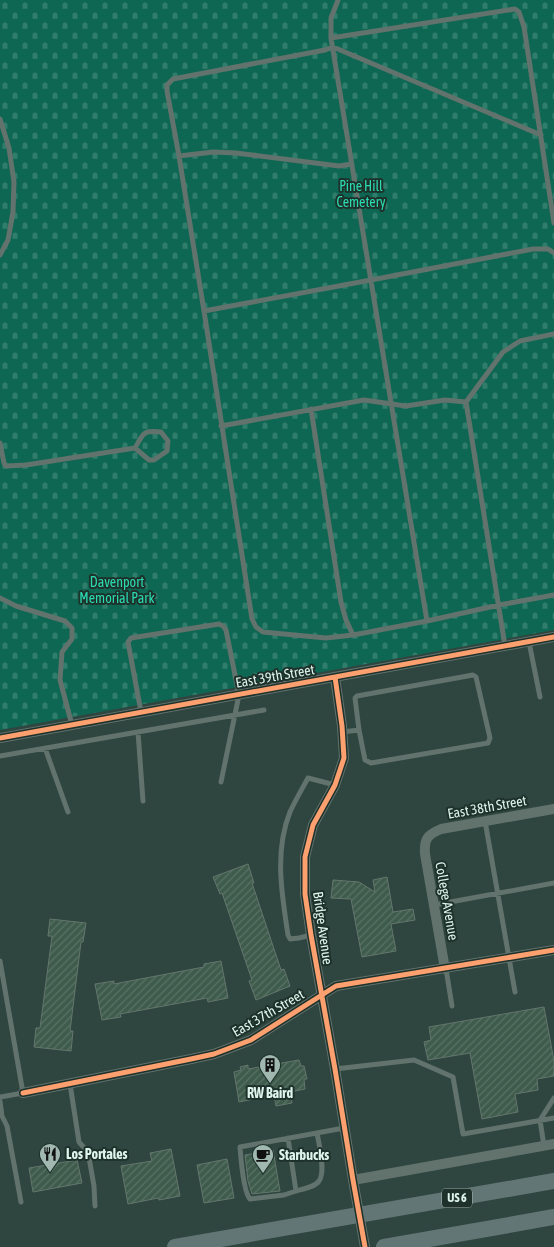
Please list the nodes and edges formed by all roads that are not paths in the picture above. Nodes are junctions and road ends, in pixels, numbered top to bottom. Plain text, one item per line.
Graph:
1 (338, 0) edge
2 (331, 38) junction
3 (333, 47) junction
4 (0, 119) edge
5 (541, 135) junction
6 (179, 156) junction
7 (352, 164) junction
8 (554, 223) edge
9 (554, 253) edge
10 (0, 255) edge
11 (371, 280) junction
12 (204, 311) junction
13 (554, 334) edge
14 (466, 402) junction
15 (392, 403) junction
16 (311, 409) junction
17 (221, 426) junction
18 (0, 443) edge
19 (135, 448) junction
20 (554, 595) edge
21 (0, 598) edge
22 (499, 605) junction
23 (427, 621) junction
24 (353, 635) junction
25 (554, 637) edge
26 (529, 641) junction
27 (505, 646) junction
28 (335, 677) junction
29 (239, 694) junction
30 (540, 697) dead end
31 (264, 710) dead end
32 (141, 712) junction
33 (235, 715) junction
34 (72, 725) junction
35 (359, 730) junction
36 (138, 732) junction
37 (342, 732) junction
38 (0, 738) edge
39 (46, 748) junction
40 (0, 756) edge
41 (221, 782) dead end
42 (334, 785) junction
43 (143, 801) dead end
44 (554, 809) edge
45 (68, 812) dead end
46 (485, 821) junction
47 (427, 838) joint
48 (554, 883) edge
49 (498, 893) junction
50 (434, 905) junction
51 (311, 935) junction
52 (554, 950) edge
53 (509, 958) junction
54 (0, 961) edge
55 (445, 969) junction
56 (2, 990) edge
57 (515, 992) dead end
58 (322, 995) junction
59 (452, 1006) dead end
60 (335, 1069) junction
61 (70, 1084) junction
62 (23, 1092) junction
63 (0, 1097) edge
64 (554, 1098) edge
65 (0, 1101) edge
66 (554, 1118) edge
67 (540, 1120) junction
68 (345, 1128) junction
69 (317, 1133) junction
70 (288, 1138) junction
71 (549, 1145) edge
72 (353, 1180) junction
73 (554, 1181) edge
74 (296, 1191) junction
75 (21, 1202) dead end
76 (95, 1206) dead end
77 (360, 1216) junction
78 (554, 1217) edge
79 (174, 1247) edge
80 (365, 1247) edge
81 (384, 1247) edge

1 - 2 lane
2 - 3 lane
2 - 5 lane
3 - 5 lane
3 - 6 lane
3 - 7 lane
4 - 10 lane
5 - 8 lane
6 - 7 lane
6 - 12 lane
7 - 11 lane
9 - 11 lane
11 - 12 lane
11 - 15 lane
12 - 17 lane
13 - 14 lane
14 - 15 lane
14 - 22 lane
15 - 16 lane
15 - 23 lane
16 - 17 lane
16 - 24 lane
17 - 24 lane
18 - 19 lane
19 - 19 lane
20 - 22 lane
21 - 34 lane
22 - 23 lane
22 - 27 lane
23 - 24 lane
25 - 26 street, East 39th Street
26 - 27 street, East 39th Street
26 - 30 lane
27 - 28 street, East 39th Street
28 - 29 street, East 39th Street
28 - 37 street, Bridge Avenue
29 - 32 street, East 39th Street
29 - 32 lane
29 - 33 lane
31 - 33 lane
32 - 34 street, East 39th Street
33 - 36 lane
33 - 41 lane
34 - 38 street, East 39th Street
35 - 35 lane
35 - 37 lane
36 - 39 lane
36 - 43 lane
37 - 42 street, Bridge Avenue
39 - 40 lane
39 - 45 lane
42 - 51 street, Bridge Avenue
42 - 51 lane
44 - 46 street, East 38th Street
46 - 47 street, East 38th Street
46 - 49 lane
47 - 50 street, College Avenue
48 - 49 lane
49 - 50 lane
49 - 53 lane
50 - 55 street, College Avenue
51 - 58 street, Bridge Avenue
52 - 53 street, East 37th Street
53 - 55 street, East 37th Street
53 - 57 lane
54 - 56 lane
55 - 58 street, East 37th Street
55 - 59 lane
56 - 62 lane
58 - 60 street, Bridge Avenue
58 - 61 street, East 37th Street
60 - 67 lane
60 - 68 street, Bridge Avenue
61 - 62 street, East 37th Street
61 - 76 lane
62 - 63 lane
64 - 67 lane
65 - 75 lane
66 - 67 lane
67 - 71 lane
68 - 69 lane
68 - 72 street, Bridge Avenue
69 - 70 lane
69 - 74 lane
70 - 74 lane
70 - 74 lane
71 - 72 street
72 - 77 street, Bridge Avenue
73 - 77 main road, US 6
77 - 79 main road, US 6
77 - 80 street, Bridge Avenue
78 - 81 main road

